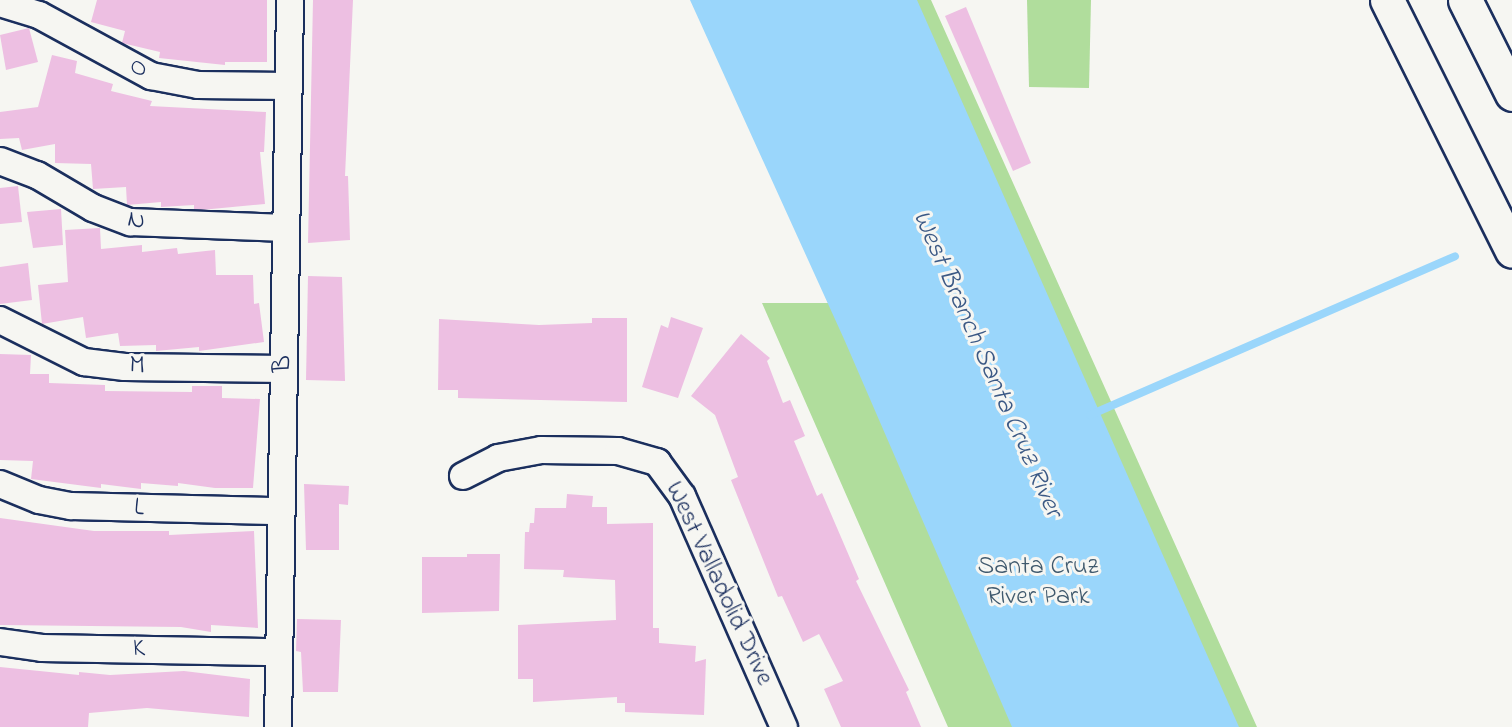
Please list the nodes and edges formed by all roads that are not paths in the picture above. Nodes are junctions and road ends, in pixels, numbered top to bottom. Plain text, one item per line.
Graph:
1 (290, 0) edge
2 (1387, 0) edge
3 (1465, 0) edge
4 (0, 3) edge
5 (288, 86) junction
6 (1512, 94) edge
7 (0, 161) edge
8 (286, 228) junction
9 (1512, 251) edge
10 (0, 320) edge
11 (284, 369) junction
12 (464, 476) dead end
13 (0, 484) edge
14 (282, 511) junction
15 (0, 642) edge
16 (279, 652) junction
17 (278, 727) edge
18 (784, 727) edge

1 - 5 street, B
2 - 9 main road
3 - 6 main road
4 - 5 street, O
5 - 8 street, B
7 - 8 street, N
8 - 11 street, B
10 - 11 street, M
11 - 14 street, B
12 - 18 street, West Valladolid Drive
13 - 14 street, L
14 - 16 street, B
15 - 16 street, K
16 - 17 street, B

